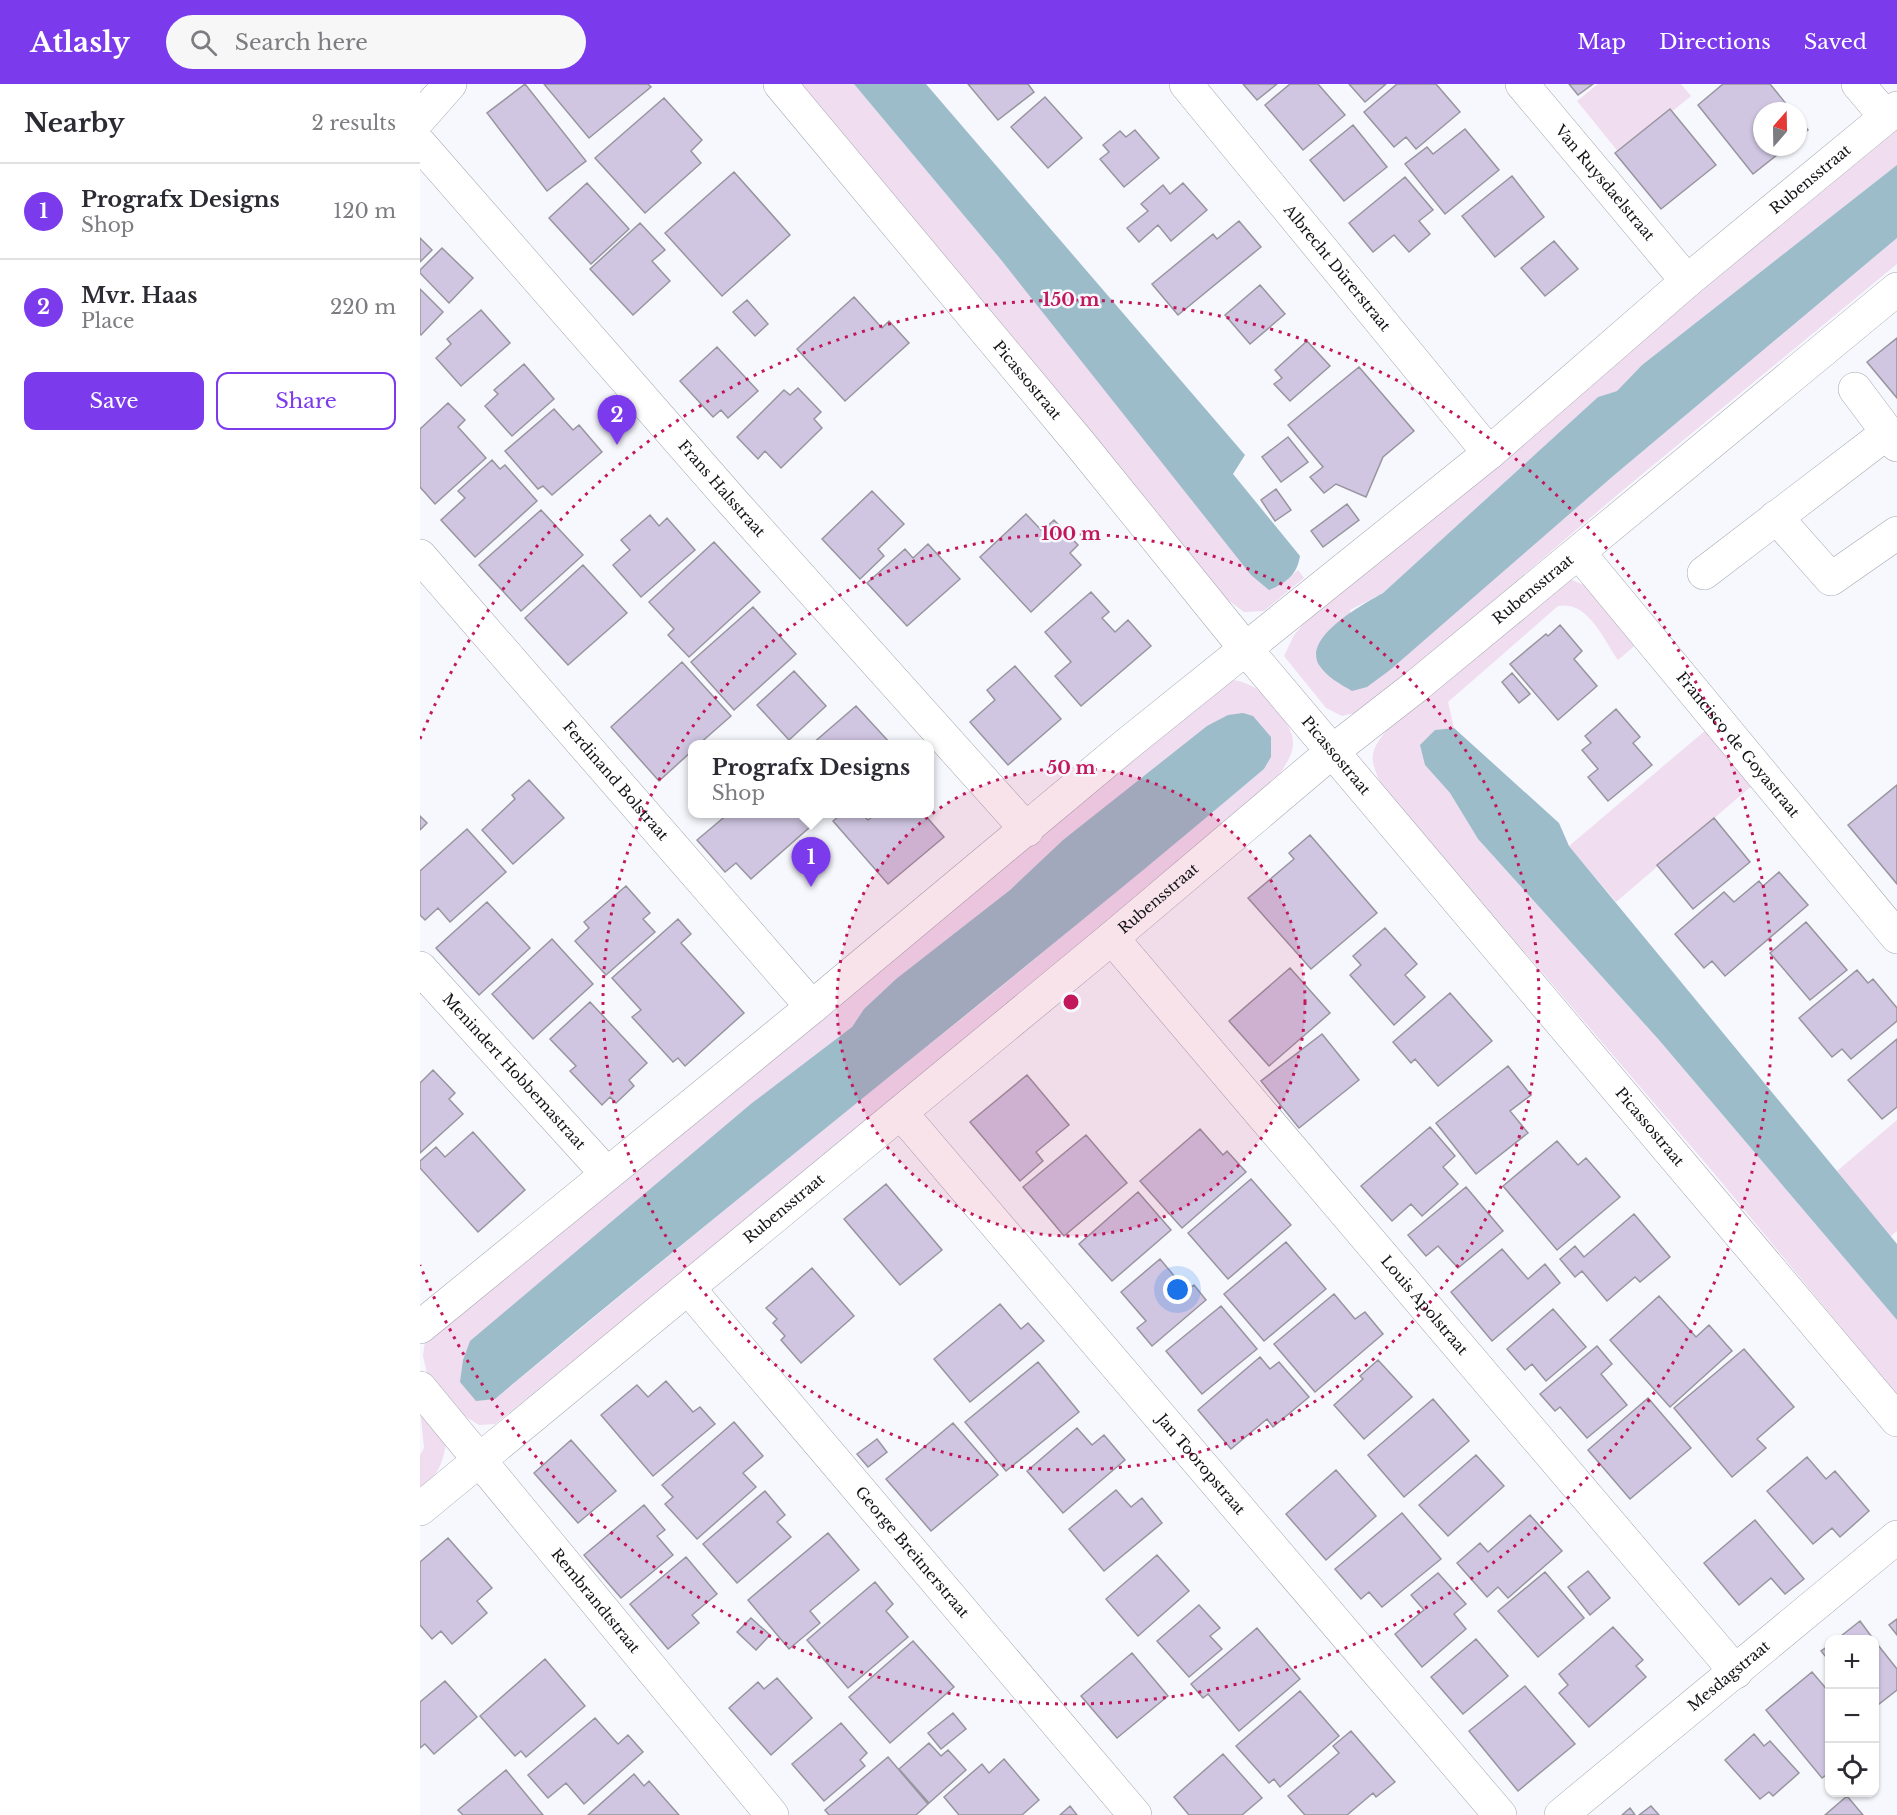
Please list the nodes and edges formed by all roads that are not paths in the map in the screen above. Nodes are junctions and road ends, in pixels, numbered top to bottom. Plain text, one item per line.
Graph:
1 (450, 84) edge
2 (780, 84) edge
3 (1186, 84) edge
4 (1522, 84) edge
5 (1858, 84) edge
6 (1891, 113) edge
7 (420, 118) edge
8 (420, 144) edge
9 (1687, 281) junction
10 (1897, 289) edge
11 (1855, 389) dead end
12 (1892, 439) edge
13 (1489, 453) junction
14 (1776, 517) junction
15 (1897, 533) edge
16 (1579, 552) junction
17 (420, 556) edge
18 (1704, 573) dead end
19 (1245, 648) junction
20 (1334, 750) junction
21 (1027, 830) junction
22 (1897, 937) edge
23 (1112, 938) junction
24 (420, 968) edge
25 (812, 1007) junction
26 (902, 1113) junction
27 (607, 1174) junction
28 (689, 1289) junction
29 (420, 1327) edge
30 (420, 1388) edge
31 (1897, 1420) edge
32 (478, 1461) junction
33 (420, 1509) edge
34 (1897, 1537) edge
35 (1737, 1672) junction
36 (772, 1815) edge
37 (1135, 1815) edge
38 (1500, 1815) edge
39 (1561, 1815) edge

1 - 7 street
2 - 19 street, Picassostraat
3 - 13 street, Albrecht Dürerstraat
4 - 9 street, Van Ruysdaelstraat
5 - 6 street
6 - 9 street, Rubensstraat
8 - 21 street, Frans Halsstraat
9 - 13 street, Rubensstraat
10 - 16 street, Rubensstraat
11 - 12 street
12 - 14 street
13 - 19 street, Rubensstraat
14 - 15 street
14 - 18 street
16 - 20 street, Rubensstraat
16 - 22 street, Francisco de Goyastraat
17 - 25 street, Ferdinand Bolstraat
19 - 20 street, Picassostraat
19 - 21 street, Rubensstraat
20 - 23 street, Rubensstraat
20 - 31 street, Picassostraat
21 - 25 street, Rubensstraat
23 - 26 street, Rubensstraat
23 - 35 street, Louis Apolstraat
24 - 27 street, Menindert Hobbemastraat
25 - 27 street, Rubensstraat
26 - 28 street, Rubensstraat
26 - 38 street, Jan Tooropstraat
27 - 29 street, Rubensstraat
28 - 32 street, Rubensstraat
28 - 37 street, George Breitnerstraat
30 - 32 street, Rembrandtstraat
32 - 33 street, Rubensstraat
32 - 36 street, Rembrandtstraat
34 - 35 street, Mesdagstraat
35 - 39 street, Mesdagstraat

